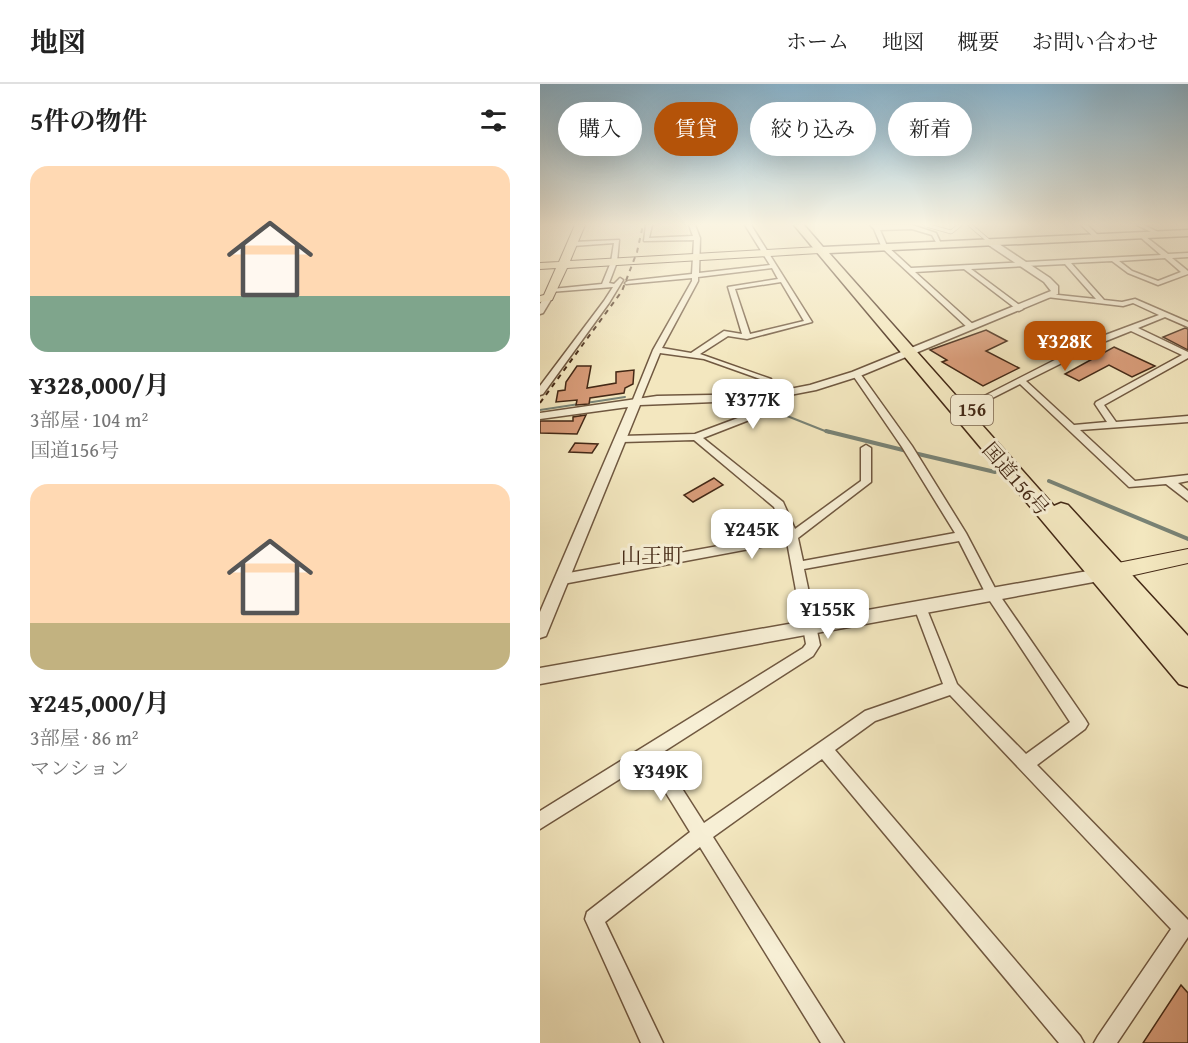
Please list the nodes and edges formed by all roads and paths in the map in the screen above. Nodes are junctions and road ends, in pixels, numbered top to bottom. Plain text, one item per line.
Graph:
1 (561, 270) edge
2 (611, 270) edge
3 (696, 270) edge
4 (742, 270) edge
5 (776, 270) edge
6 (841, 270) edge
7 (910, 270) joint
8 (915, 270) edge
9 (968, 270) edge
10 (1031, 270) edge
11 (1074, 270) edge
12 (1127, 270) edge
13 (1182, 270) edge
14 (697, 275) junction
15 (783, 280) junction
16 (628, 283) dead end
17 (604, 286) junction
18 (547, 296) edge
19 (1049, 296) junction
20 (1102, 302) junction
21 (1018, 309) junction
22 (540, 310) edge
23 (1165, 315) junction
24 (1188, 325) edge
25 (972, 327) junction
26 (1132, 328) junction
27 (747, 338) junction
28 (657, 350) junction
29 (913, 351) junction
30 (1188, 355) edge
31 (693, 356) junction
32 (856, 374) junction
33 (1020, 380) junction
34 (540, 392) edge
35 (771, 396) junction
36 (636, 402) junction
37 (963, 409) junction
38 (540, 416) edge
39 (1188, 418) edge
40 (1114, 425) junction
41 (1072, 428) junction
42 (696, 437) junction
43 (622, 439) junction
44 (866, 448) dead end
45 (1188, 478) edge
46 (1168, 480) junction
47 (1188, 497) edge
48 (962, 536) junction
49 (792, 537) junction
50 (1188, 556) edge
51 (798, 566) junction
52 (1107, 573) junction
53 (563, 579) junction
54 (992, 594) junction
55 (920, 607) junction
56 (810, 627) junction
57 (540, 631) edge
58 (1188, 652) edge
59 (540, 676) edge
60 (1188, 676) edge
61 (952, 688) junction
62 (824, 749) junction
63 (649, 751) junction
64 (1025, 764) junction
65 (540, 821) edge
66 (702, 834) junction
67 (652, 1043) edge
68 (833, 1043) edge
69 (1072, 1043) edge
70 (1105, 1043) edge

1 - 18 main road
2 - 17 street
3 - 14 street
4 - 14 street
5 - 15 street
6 - 29 highway, 国道156号 / 156
7 - 8 street
7 - 25 street
9 - 21 street
10 - 19 street
11 - 20 street
12 - 13 street
14 - 16 street
14 - 28 street
15 - 27 street
15 - 27 street
17 - 18 street
17 - 34 street
18 - 22 street
19 - 20 street
19 - 21 street
20 - 23 street
21 - 25 street
23 - 24 street
23 - 26 street
25 - 29 street
26 - 30 street
26 - 33 street
27 - 31 street
28 - 31 street
28 - 36 street
29 - 32 street
29 - 37 highway, 国道156号 / 156
30 - 40 street
31 - 35 street
32 - 35 street
32 - 48 street
33 - 37 street
33 - 41 street
35 - 36 street
35 - 42 street
36 - 38 street
36 - 43 street
37 - 52 highway, 国道156号 / 156
39 - 40 street
40 - 41 street
41 - 46 street
42 - 43 street
42 - 49 street
43 - 53 street
44 - 49 street
45 - 46 street
46 - 47 street
48 - 51 street
48 - 54 street
49 - 51 street
49 - 53 street
50 - 52 main road
51 - 56 street
52 - 54 street
52 - 58 highway, 国道156号 / 156
52 - 60 highway, 国道156号 / 156
53 - 57 street
54 - 55 street
54 - 64 street
55 - 56 street
55 - 61 street
56 - 59 street
56 - 63 street
61 - 62 street
61 - 64 street
62 - 66 street
62 - 69 street
63 - 65 street
63 - 66 street
64 - 70 street
66 - 67 street
66 - 68 street

